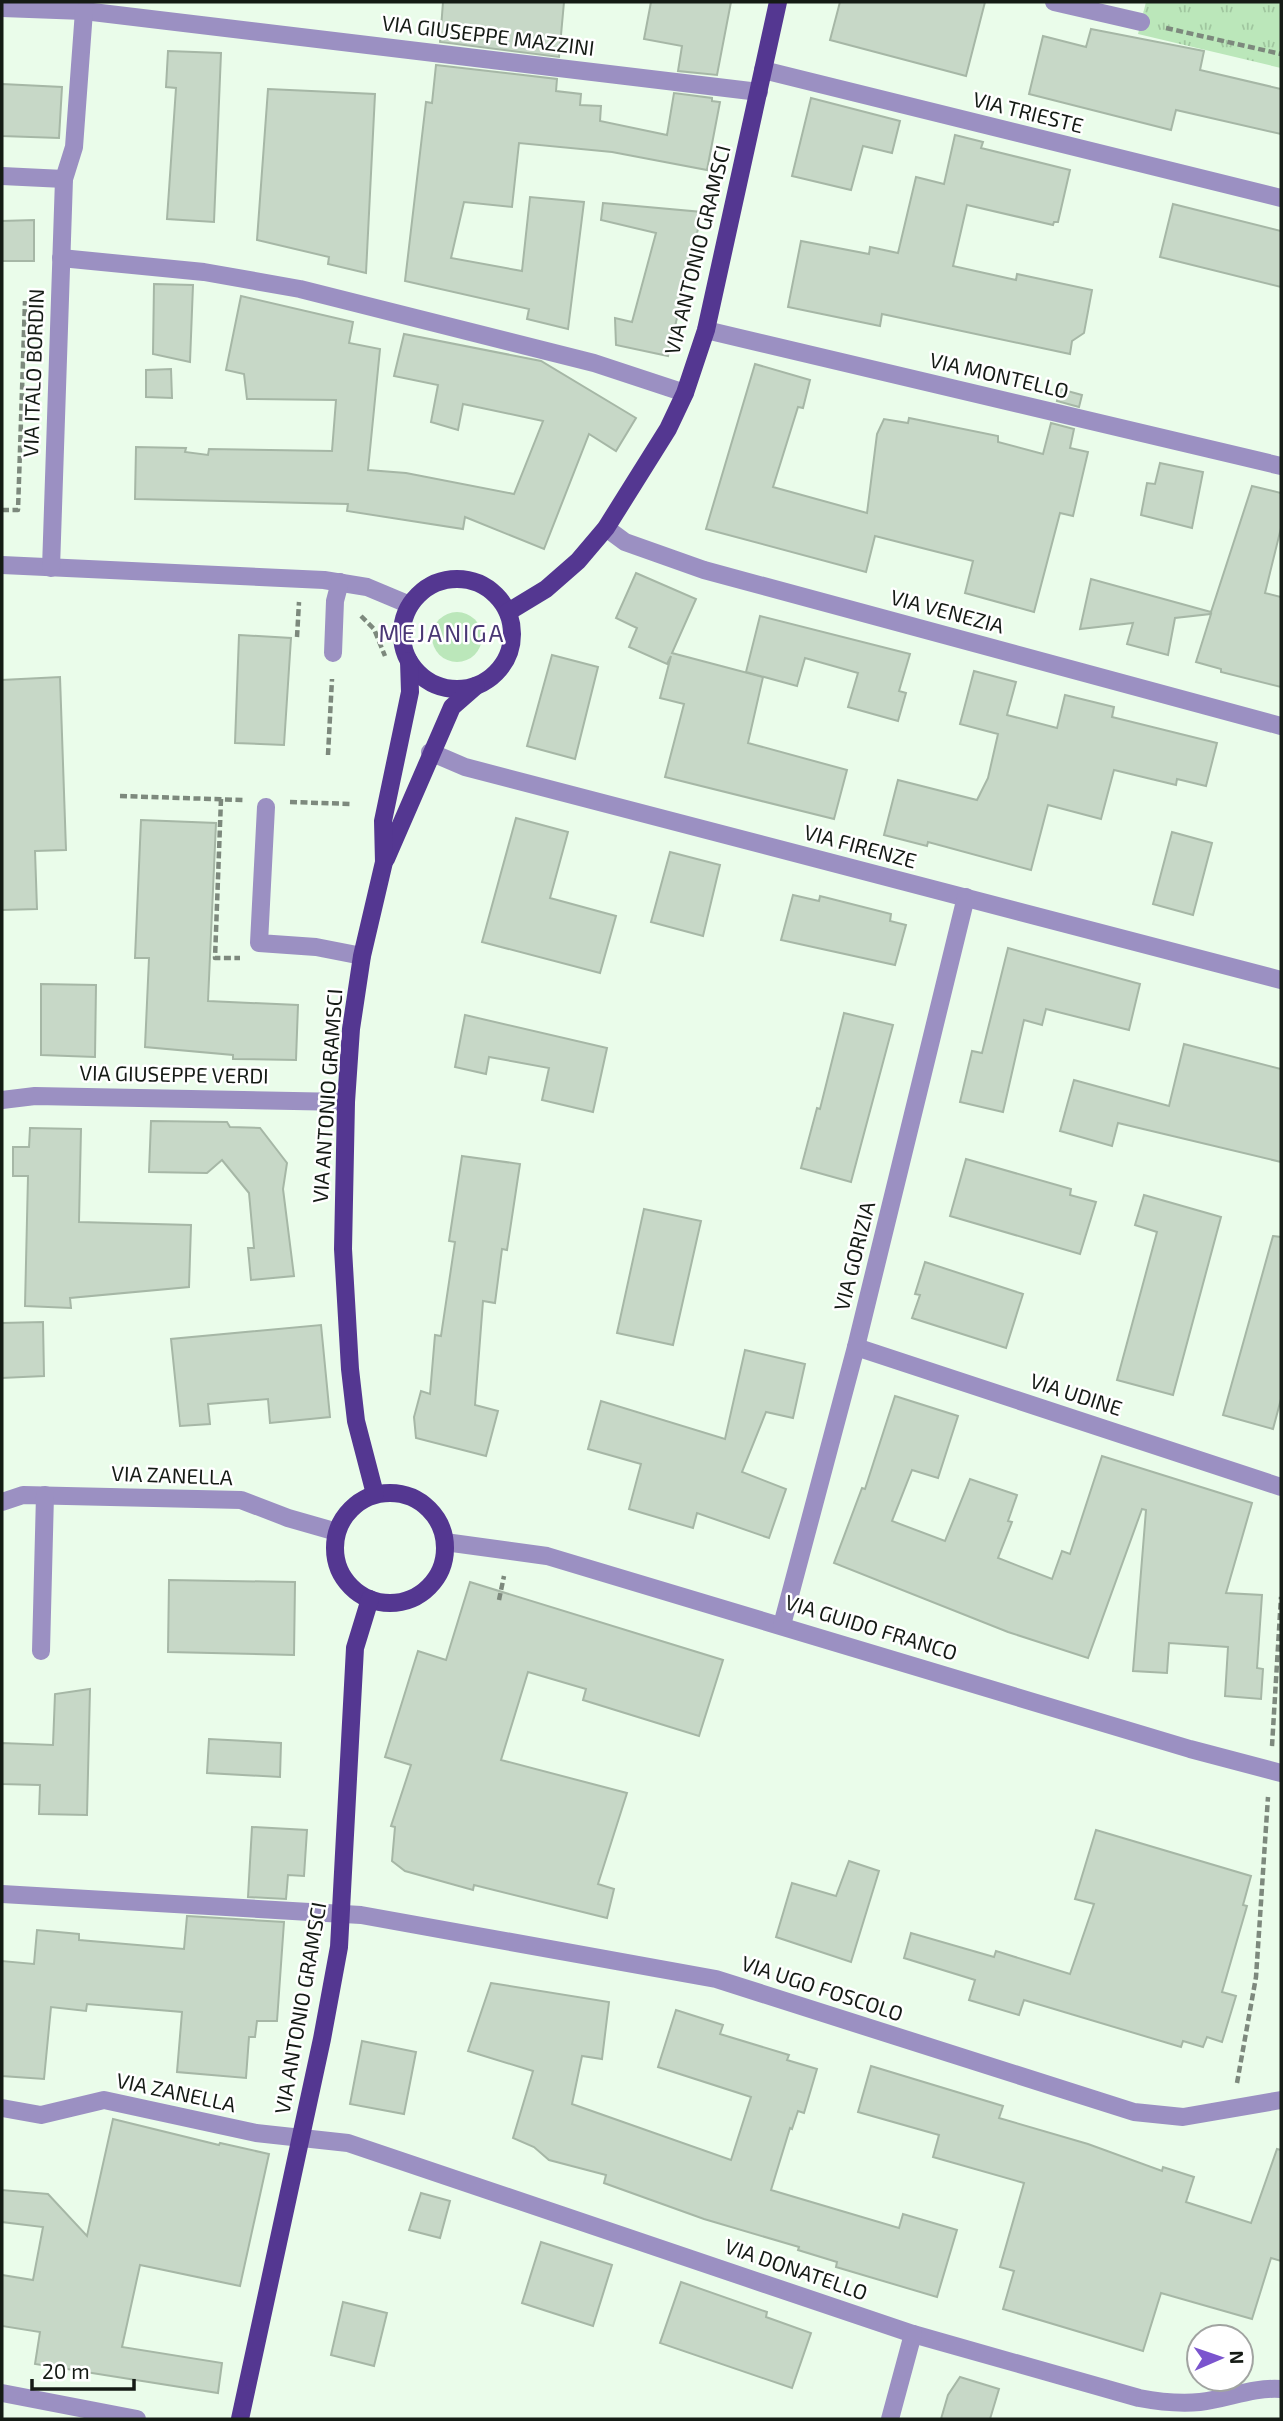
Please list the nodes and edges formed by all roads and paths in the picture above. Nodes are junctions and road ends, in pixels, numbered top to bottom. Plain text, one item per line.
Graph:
1 (778, 2) edge
2 (1054, 2) edge
3 (2, 8) edge
4 (84, 11) junction
5 (1141, 22) joint
6 (1281, 54) edge
7 (763, 71) junction
8 (759, 92) junction
9 (2, 176) edge
10 (64, 179) junction
11 (1281, 198) edge
12 (61, 258) junction
13 (25, 301) dead end
14 (706, 330) junction
15 (685, 393) junction
16 (1281, 466) edge
17 (2, 510) edge
18 (606, 528) junction
19 (2, 565) edge
20 (51, 568) junction
21 (340, 582) junction
22 (295, 598) dead end
23 (410, 605) junction
24 (355, 612) dead end
25 (508, 612) junction
26 (297, 637) dead end
27 (333, 653) joint
28 (409, 661) junction
29 (387, 663) dead end
30 (476, 686) junction
31 (1281, 726) edge
32 (430, 752) junction
33 (328, 755) dead end
34 (120, 796) dead end
35 (248, 800) dead end
36 (287, 802) dead end
37 (352, 804) dead end
38 (266, 807) dead end
39 (384, 862) junction
40 (966, 897) junction
41 (362, 956) junction
42 (1281, 980) edge
43 (2, 1100) edge
44 (346, 1101) junction
45 (856, 1347) junction
46 (1281, 1487) edge
47 (374, 1494) junction
48 (45, 1495) junction
49 (2, 1502) edge
50 (337, 1532) junction
51 (445, 1542) junction
52 (505, 1575) dead end
53 (1281, 1597) edge
54 (370, 1600) junction
55 (499, 1600) dead end
56 (782, 1625) junction
57 (41, 1651) dead end
58 (1276, 1771) edge
59 (2, 1894) edge
60 (343, 1913) junction
61 (1281, 2100) edge
62 (1233, 2106) junction
63 (2, 2108) edge
64 (302, 2137) junction
65 (913, 2334) junction
66 (1281, 2389) edge
67 (2, 2392) edge
68 (137, 2419) edge
69 (240, 2419) edge
70 (890, 2419) edge

1 - 7 main road, VIA ANTONIO GRAMSCI
2 - 5 street
3 - 4 street, VIA GIUSEPPE MAZZINI
4 - 8 street, VIA GIUSEPPE MAZZINI
4 - 10 street, VIA ITALO BORDIN
5 - 6 path
7 - 8 main road, VIA ANTONIO GRAMSCI
7 - 11 street, VIA TRIESTE
8 - 14 main road, VIA ANTONIO GRAMSCI
9 - 10 street
10 - 12 street, VIA ITALO BORDIN
12 - 15 street
12 - 20 street, VIA ITALO BORDIN
13 - 17 path
14 - 15 main road, VIA ANTONIO GRAMSCI
14 - 16 street, VIA MONTELLO
15 - 18 main road, VIA ANTONIO GRAMSCI
18 - 25 main road, VIA ANTONIO GRAMSCI
18 - 31 street, VIA VENEZIA
19 - 20 street
20 - 21 street
21 - 23 street
21 - 27 street
22 - 26 path
23 - 25 main road
23 - 28 main road, VIA ANTONIO GRAMSCI
24 - 29 path
25 - 30 main road
27 - 33 path
28 - 30 main road
28 - 39 main road, VIA ANTONIO GRAMSCI
30 - 32 main road
32 - 39 main road
32 - 40 street, VIA FIRENZE
34 - 35 path
36 - 37 path
38 - 41 street
39 - 41 main road, VIA ANTONIO GRAMSCI
40 - 42 street, VIA FIRENZE
40 - 45 street, VIA GORIZIA
41 - 44 main road, VIA ANTONIO GRAMSCI
43 - 44 street, VIA GIUSEPPE VERDI
44 - 47 main road, VIA ANTONIO GRAMSCI
45 - 46 street, VIA UDINE
45 - 56 street, VIA GORIZIA
47 - 50 main road
47 - 51 main road
48 - 49 street, VIA ZANELLA
48 - 50 street, VIA ZANELLA
48 - 57 street
50 - 54 main road
51 - 54 main road
51 - 56 street, VIA GUIDO FRANCO
52 - 55 path
53 - 58 path
54 - 60 main road, VIA ANTONIO GRAMSCI
56 - 58 street, VIA GUIDO FRANCO
58 - 62 path
59 - 60 street, VIA UGO FOSCOLO
60 - 62 street, VIA UGO FOSCOLO
60 - 64 main road, VIA ANTONIO GRAMSCI
61 - 62 street, VIA UGO FOSCOLO
63 - 64 street, VIA ZANELLA
64 - 65 street, VIA DONATELLO
64 - 69 main road, VIA ANTONIO GRAMSCI
65 - 66 street, VIA DONATELLO
65 - 70 street
67 - 68 street

